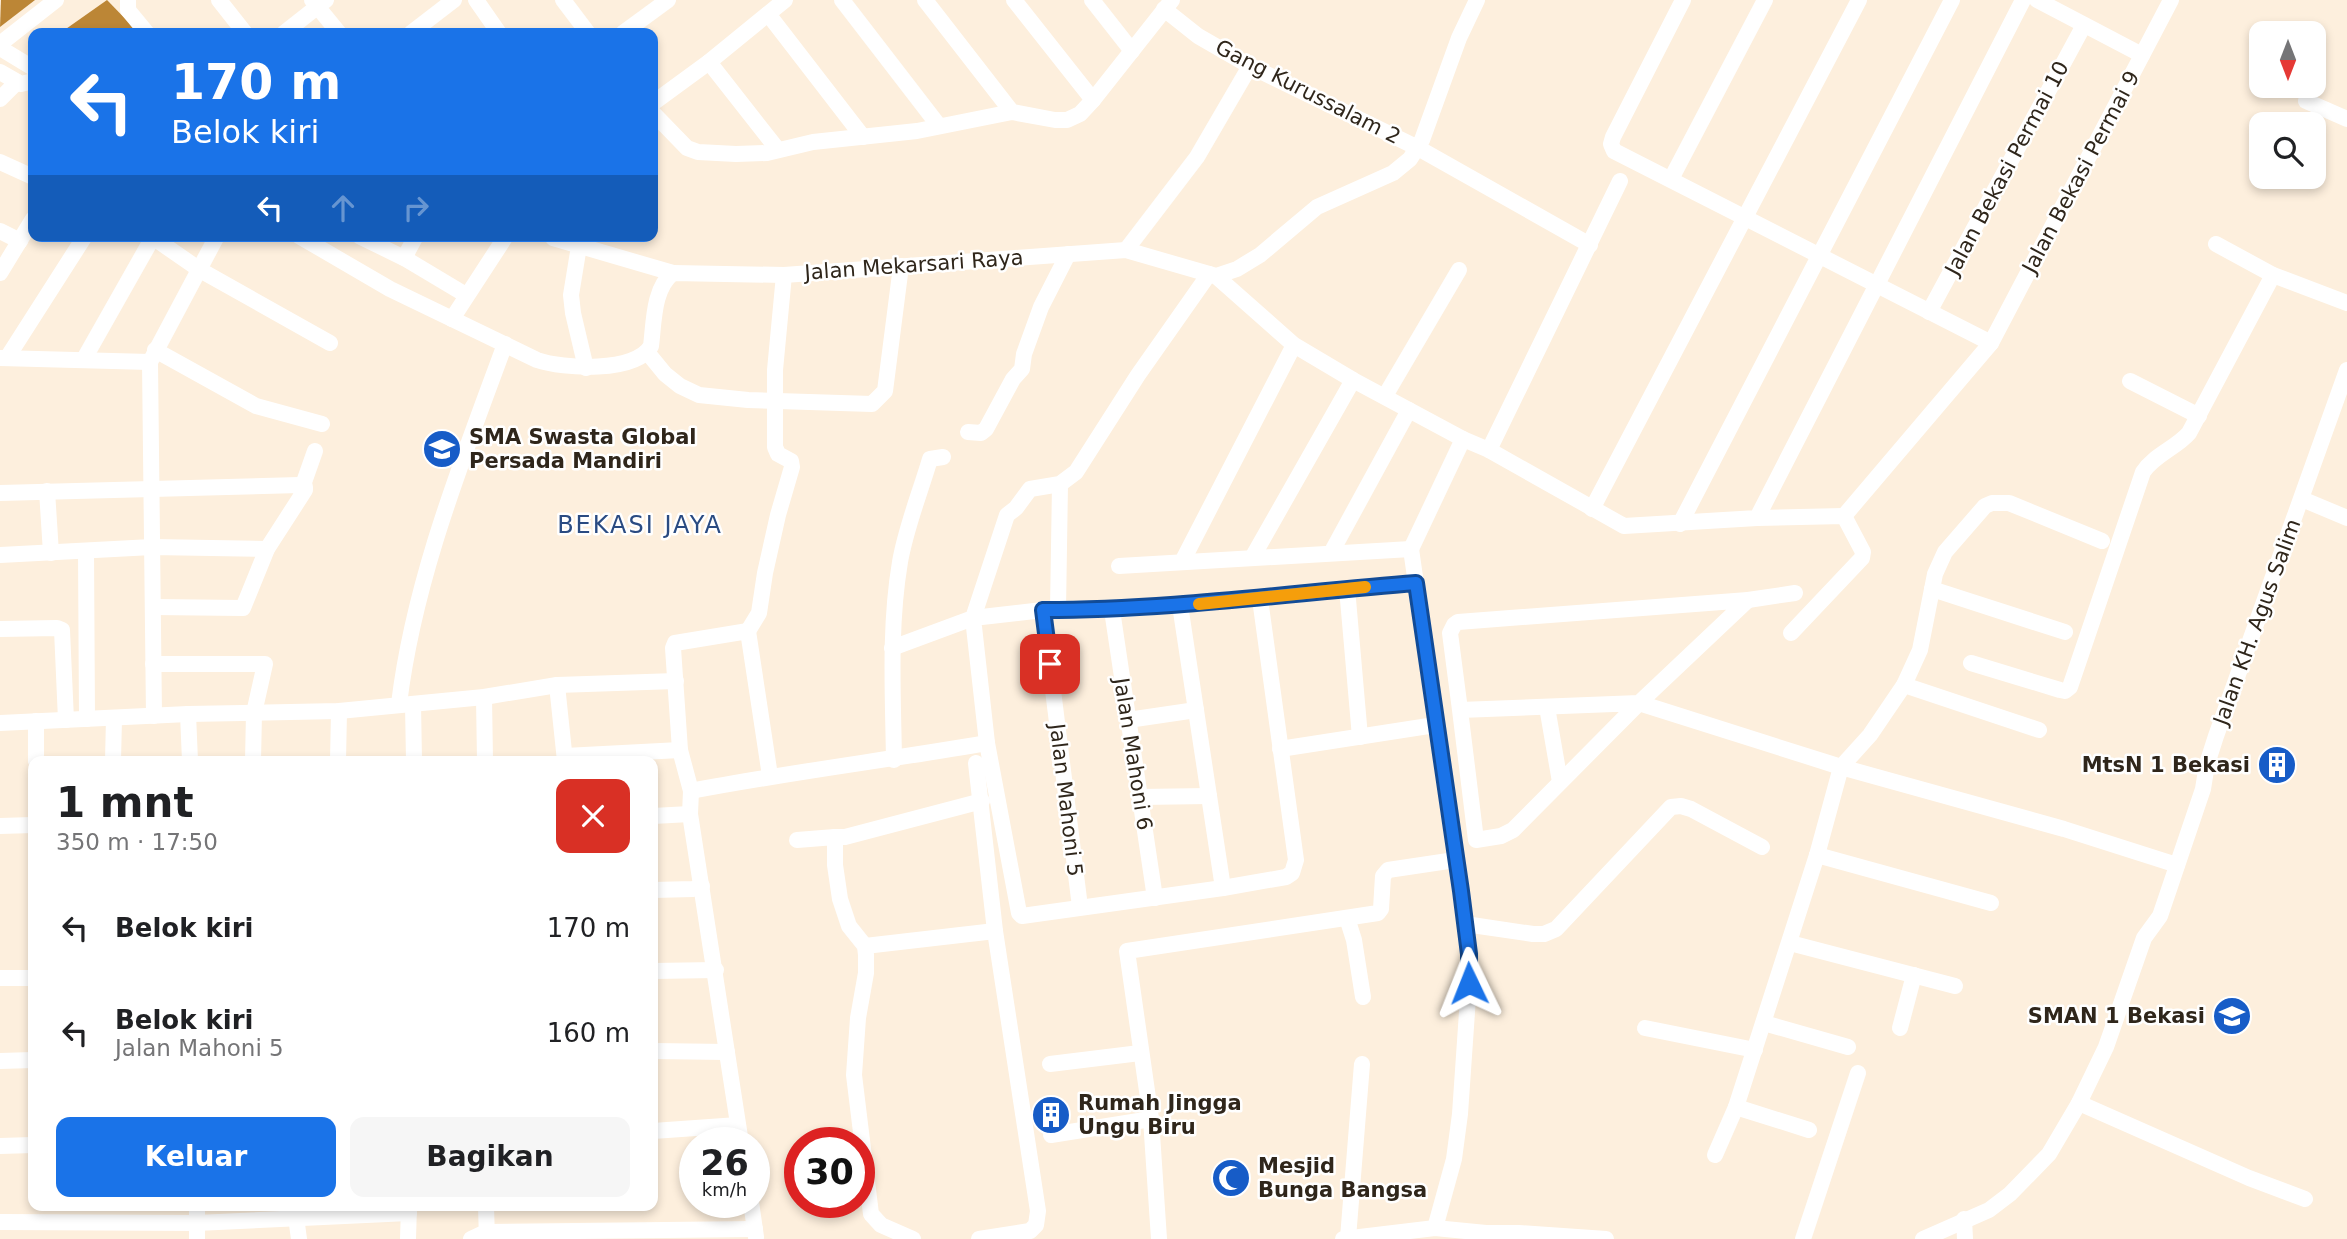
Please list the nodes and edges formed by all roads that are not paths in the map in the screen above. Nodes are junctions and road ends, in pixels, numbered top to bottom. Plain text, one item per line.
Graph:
1 (56, 0) edge
2 (128, 0) edge
3 (219, 0) edge
4 (454, 0) edge
5 (476, 0) edge
6 (564, 0) edge
7 (785, 0) edge
8 (842, 0) edge
9 (925, 0) edge
10 (1014, 0) edge
11 (1093, 0) edge
12 (1477, 0) edge
13 (1682, 0) edge
14 (1765, 0) edge
15 (1859, 0) edge
16 (1952, 0) edge
17 (2022, 0) edge
18 (2037, 0) edge
19 (2171, 0) edge
20 (665, 1) edge
21 (318, 2) edge
22 (1168, 5) edge
23 (768, 14) junction
24 (2084, 25) junction
25 (144, 28) edge
26 (241, 28) edge
27 (289, 28) edge
28 (336, 28) edge
29 (418, 28) edge
30 (496, 28) edge
31 (584, 28) edge
32 (630, 28) edge
33 (2, 48) edge
34 (1132, 51) junction
35 (2142, 55) junction
36 (709, 62) junction
37 (28, 64) edge
38 (1250, 66) junction
39 (16, 79) edge
40 (0, 99) edge
41 (658, 99) edge
42 (1093, 100) junction
43 (2306, 102) dead end
44 (1012, 112) junction
45 (2347, 118) edge
46 (658, 119) edge
47 (939, 126) junction
48 (863, 137) junction
49 (1418, 148) junction
50 (778, 150) junction
51 (0, 162) edge
52 (28, 175) edge
53 (1671, 180) junction
54 (1620, 181) dead end
55 (1744, 217) junction
56 (28, 227) edge
57 (0, 231) edge
58 (20, 241) junction
59 (81, 242) edge
60 (149, 242) edge
61 (159, 242) edge
62 (214, 242) edge
63 (309, 242) edge
64 (371, 242) edge
65 (413, 242) edge
66 (502, 242) edge
67 (566, 242) edge
68 (2216, 244) dead end
69 (1590, 245) junction
70 (579, 246) junction
71 (1126, 250) junction
72 (1068, 254) junction
73 (1819, 255) junction
74 (404, 258) junction
75 (901, 267) junction
76 (200, 270) junction
77 (1459, 270) dead end
78 (0, 273) edge
79 (673, 273) junction
80 (784, 275) junction
81 (1212, 275) junction
82 (2273, 275) junction
83 (1877, 285) junction
84 (466, 295) junction
85 (2347, 303) edge
86 (1929, 312) junction
87 (452, 320) junction
88 (330, 343) dead end
89 (1991, 343) junction
90 (505, 344) junction
91 (1294, 345) junction
92 (647, 352) junction
93 (152, 356) junction
94 (4, 358) edge
95 (84, 359) junction
96 (586, 368) junction
97 (2347, 370) edge
98 (1353, 380) junction
99 (2130, 381) dead end
100 (1385, 397) junction
101 (774, 401) junction
102 (1409, 410) junction
103 (2199, 416) junction
104 (322, 424) dead end
105 (968, 432) dead end
106 (1463, 439) junction
107 (1489, 450) junction
108 (315, 451) dead end
109 (943, 457) dead end
110 (1060, 484) junction
111 (303, 485) junction
112 (151, 488) junction
113 (47, 491) junction
114 (0, 493) edge
115 (2302, 499) junction
116 (1592, 509) junction
117 (1844, 516) junction
118 (1757, 517) junction
119 (2347, 518) edge
120 (1680, 524) junction
121 (2102, 541) dead end
122 (152, 547) junction
123 (268, 549) junction
124 (1411, 549) junction
125 (86, 551) junction
126 (51, 553) junction
127 (1331, 553) junction
128 (0, 555) edge
129 (1252, 558) junction
130 (1182, 562) junction
131 (1119, 566) dead end
132 (1416, 583) junction
133 (1347, 588) junction
134 (1932, 589) junction
135 (1795, 593) dead end
136 (1260, 599) junction
137 (1748, 600) junction
138 (1180, 605) junction
139 (152, 607) junction
140 (1050, 610) junction
141 (1112, 610) junction
142 (973, 618) junction
143 (0, 629) edge
144 (748, 631) junction
145 (2066, 632) dead end
146 (1791, 633) dead end
147 (892, 648) junction
148 (1971, 663) dead end
149 (153, 664) junction
150 (676, 681) junction
151 (557, 685) junction
152 (1904, 685) junction
153 (484, 697) junction
154 (1639, 703) junction
155 (406, 704) junction
156 (1547, 707) junction
157 (1196, 710) junction
158 (1460, 710) junction
159 (339, 711) junction
160 (254, 713) junction
161 (188, 714) junction
162 (154, 716) junction
163 (114, 718) junction
164 (87, 719) junction
165 (66, 720) junction
166 (1128, 720) junction
167 (36, 721) junction
168 (0, 723) edge
169 (1436, 725) junction
170 (2039, 730) dead end
171 (1360, 737) junction
172 (987, 744) junction
173 (1280, 749) junction
174 (680, 750) junction
175 (36, 756) edge
176 (113, 756) edge
177 (190, 756) edge
178 (253, 756) edge
179 (338, 756) edge
180 (413, 756) edge
181 (485, 756) edge
182 (565, 756) edge
183 (603, 756) edge
184 (894, 760) junction
185 (976, 763) dead end
186 (1841, 767) junction
187 (770, 776) junction
188 (1560, 782) junction
189 (691, 791) junction
190 (1209, 796) junction
191 (1140, 797) junction
192 (982, 801) junction
193 (690, 814) junction
194 (658, 816) edge
195 (0, 825) edge
196 (28, 825) edge
197 (835, 837) junction
198 (797, 840) dead end
199 (1762, 847) dead end
200 (1817, 855) junction
201 (1455, 860) junction
202 (2177, 865) junction
203 (702, 886) junction
204 (1223, 888) junction
205 (658, 890) edge
206 (1155, 898) junction
207 (1991, 903) dead end
208 (1080, 907) junction
209 (1347, 918) junction
210 (1465, 924) junction
211 (995, 931) junction
212 (1790, 943) junction
213 (865, 946) junction
214 (716, 970) junction
215 (658, 971) edge
216 (1914, 975) junction
217 (0, 978) edge
218 (28, 978) edge
219 (1955, 986) dead end
220 (1363, 997) dead end
221 (1764, 1023) junction
222 (1646, 1028) dead end
223 (1899, 1028) dead end
224 (1848, 1047) dead end
225 (1755, 1050) junction
226 (658, 1051) edge
227 (727, 1052) junction
228 (1140, 1053) junction
229 (28, 1060) edge
230 (0, 1061) edge
231 (1050, 1064) dead end
232 (1362, 1064) dead end
233 (1857, 1073) dead end
234 (2079, 1103) junction
235 (1736, 1107) junction
236 (1151, 1119) junction
237 (738, 1125) joint
238 (1809, 1130) dead end
239 (658, 1131) edge
240 (1051, 1135) dead end
241 (28, 1145) edge
242 (0, 1146) edge
243 (1715, 1155) dead end
244 (2305, 1199) dead end
245 (197, 1211) edge
246 (381, 1211) edge
247 (409, 1211) edge
248 (485, 1211) edge
249 (296, 1217) junction
250 (1964, 1219) junction
251 (0, 1222) edge
252 (1435, 1228) junction
253 (197, 1231) edge
254 (756, 1234) edge
255 (1486, 1236) edge
256 (481, 1237) edge
257 (299, 1239) edge
258 (408, 1239) edge
259 (914, 1239) edge
260 (979, 1239) edge
261 (1159, 1239) edge
262 (1346, 1239) edge
263 (1606, 1239) edge
264 (1803, 1239) edge
265 (1923, 1239) edge
266 (1965, 1239) edge

1 - 33 street
2 - 25 street
3 - 26 street
4 - 29 street
5 - 30 street
6 - 31 street
7 - 23 street
8 - 47 street
9 - 44 street
10 - 42 street
11 - 34 street
12 - 49 street
13 - 53 street
14 - 53 street
15 - 55 street
16 - 73 street
17 - 83 street
18 - 24 street
19 - 35 street, Jalan Bekasi Permai 9
20 - 32 street
21 - 27 street
21 - 28 street
22 - 34 street
22 - 38 street, Gang Kurussalam 2
23 - 36 street
23 - 48 street
24 - 35 street
24 - 86 street, Jalan Bekasi Permai 10
33 - 37 street
34 - 42 street
35 - 89 street, Jalan Bekasi Permai 9
36 - 41 street
36 - 50 street
38 - 49 street, Gang Kurussalam 2
38 - 71 street
39 - 40 street
42 - 44 street
43 - 45 street
44 - 47 street
46 - 50 street
47 - 48 street
48 - 50 street
49 - 69 street, Gang Kurussalam 2
49 - 81 street
51 - 52 street
53 - 55 street
54 - 69 street
55 - 73 street
55 - 116 street
56 - 58 street
57 - 58 street
58 - 78 street
59 - 94 street
60 - 95 street
61 - 76 street
62 - 76 street
63 - 87 street
64 - 74 street
65 - 74 street
66 - 84 street
67 - 70 street, Jalan Mekarsari Raya
68 - 82 street
69 - 107 street
70 - 79 street, Jalan Mekarsari Raya
70 - 96 street
71 - 72 street, Jalan Mekarsari Raya
71 - 81 street, Jalan Mekarsari Raya
72 - 75 street, Jalan Mekarsari Raya
72 - 105 street
73 - 83 street
73 - 120 street
74 - 84 street
75 - 80 street, Jalan Mekarsari Raya
75 - 101 street
76 - 88 street
76 - 93 street
77 - 100 street
79 - 80 street, Jalan Mekarsari Raya
79 - 92 street
80 - 101 street
81 - 91 street
81 - 110 street
82 - 85 street
82 - 103 street
83 - 86 street
83 - 118 street
84 - 87 street
86 - 89 street
87 - 90 street
89 - 117 street, Jalan Bekasi Permai 9
90 - 96 street
90 - 155 street
91 - 98 street
91 - 130 street
92 - 96 street
92 - 101 street
93 - 95 street
93 - 104 street
93 - 112 street
94 - 95 street
97 - 115 street, Jalan KH. Agus Salim
98 - 100 street
98 - 129 street
99 - 103 street
100 - 102 street
101 - 144 street
102 - 106 street
102 - 127 street
103 - 148 street
106 - 107 street
106 - 124 street
107 - 116 street
108 - 111 street
109 - 147 street
110 - 140 street, Jalan Mahoni 5
110 - 142 street
111 - 112 street
111 - 123 street
112 - 113 street
112 - 122 street
113 - 114 street
113 - 126 street
115 - 119 street
115 - 202 street, Jalan KH. Agus Salim
116 - 120 street
117 - 118 street
117 - 146 street
118 - 120 street
121 - 134 street
122 - 123 street
122 - 125 street
122 - 139 street
123 - 139 street
124 - 127 street
124 - 132 street
125 - 126 street
125 - 164 street
126 - 128 street
127 - 129 street
129 - 130 street
130 - 131 street
132 - 133 street
132 - 169 street
133 - 136 street
133 - 171 street
134 - 145 street
134 - 152 street
135 - 137 street
136 - 138 street
136 - 173 street
137 - 154 street
137 - 158 street
138 - 141 street
138 - 157 street
139 - 149 street
140 - 141 street
140 - 142 street
140 - 208 street, Jalan Mahoni 5
141 - 166 street, Jalan Mahoni 6
142 - 147 street
142 - 172 street
143 - 165 street
144 - 150 street
144 - 187 street
147 - 184 street
149 - 160 street
149 - 162 street
150 - 151 street
150 - 174 street
151 - 153 street
151 - 182 street
152 - 170 street
152 - 186 street
153 - 155 street
153 - 181 street
154 - 156 street
154 - 186 street
154 - 188 street
155 - 159 street
155 - 180 street
156 - 158 street
156 - 188 street
157 - 166 street
157 - 190 street
158 - 188 street
159 - 160 street
159 - 179 street
160 - 161 street
160 - 178 street
161 - 162 street
161 - 177 street
162 - 163 street
163 - 164 street
163 - 176 street
164 - 165 street
165 - 167 street
166 - 191 street, Jalan Mahoni 6
167 - 168 street
167 - 175 street
169 - 171 street
169 - 201 street
171 - 173 street
172 - 184 street
172 - 208 street
173 - 204 street
174 - 183 street
174 - 189 street
184 - 187 street
185 - 192 street
186 - 200 street
186 - 202 street
187 - 189 street
189 - 193 street
190 - 191 street
190 - 204 street
191 - 206 street, Jalan Mahoni 6
192 - 197 street
192 - 211 street
193 - 194 street
193 - 203 street
195 - 196 street
197 - 198 street
197 - 213 street
199 - 210 street
200 - 207 street
200 - 212 street
201 - 209 street
201 - 210 street
202 - 234 street, Jalan KH. Agus Salim
203 - 205 street
203 - 214 street
204 - 206 street
206 - 208 street
209 - 220 street
209 - 228 street
210 - 252 street
211 - 213 street
211 - 260 street
212 - 216 street
212 - 221 street
213 - 259 street
214 - 215 street
214 - 227 street
216 - 219 street
216 - 223 street
217 - 218 street
221 - 224 street
221 - 225 street
222 - 225 street
225 - 235 street
226 - 227 street
227 - 237 street
228 - 231 street
228 - 236 street
229 - 230 street
232 - 262 street
233 - 264 street
234 - 244 street
234 - 250 street, Jalan KH. Agus Salim
235 - 238 street
235 - 243 street
236 - 240 street
236 - 261 street
237 - 239 street
241 - 242 street
245 - 253 street
246 - 249 street
247 - 258 street
248 - 256 street
249 - 253 street
249 - 257 street
250 - 265 street, Jalan KH. Agus Salim
250 - 266 street
251 - 253 street
252 - 255 street
252 - 262 street
254 - 256 street
255 - 263 street

